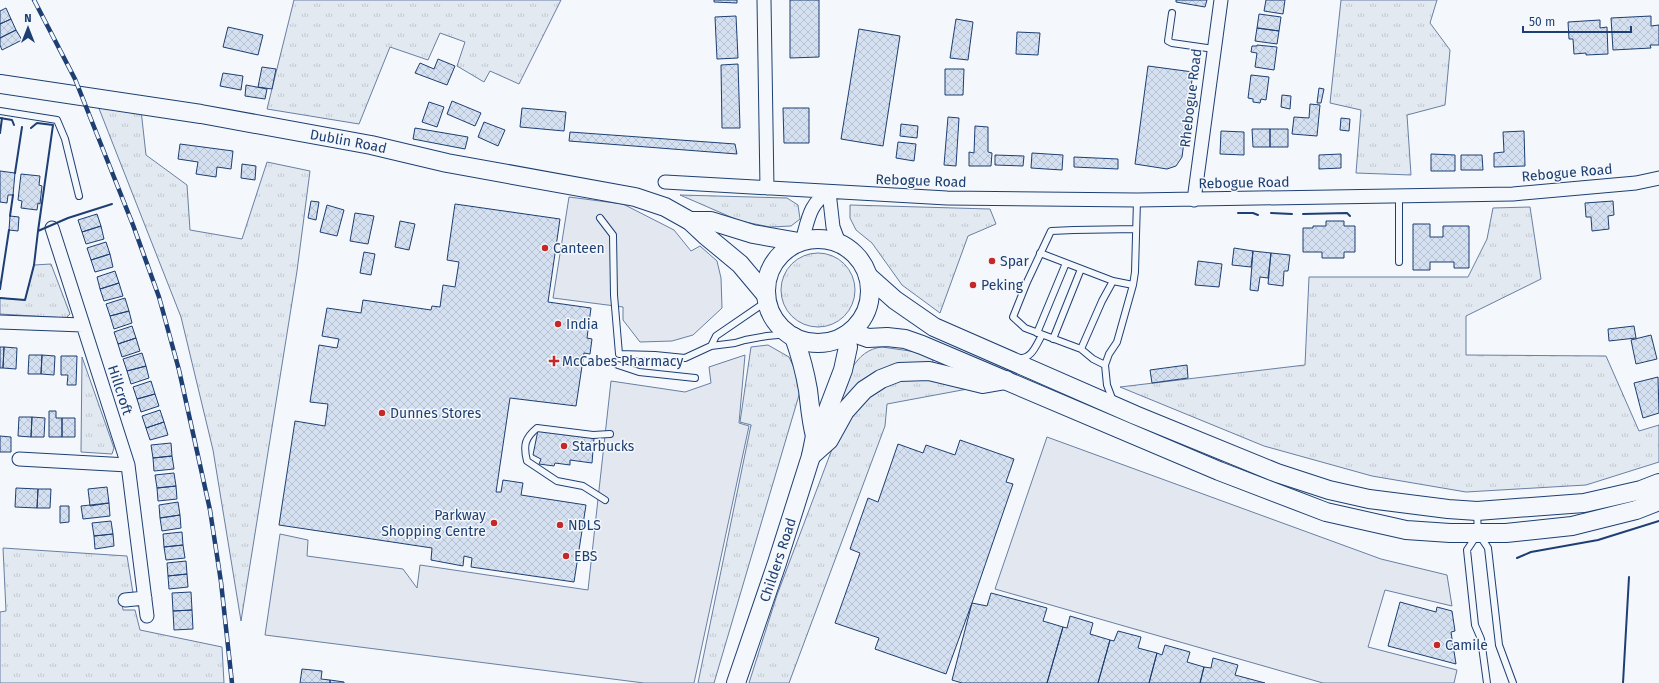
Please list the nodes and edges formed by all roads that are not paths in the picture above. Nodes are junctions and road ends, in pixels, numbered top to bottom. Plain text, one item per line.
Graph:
1 (764, 0) edge
2 (1221, 0) edge
3 (1172, 13) dead end
4 (1214, 49) junction
5 (0, 84) edge
6 (0, 111) edge
7 (1659, 178) edge
8 (665, 182) dead end
9 (767, 188) junction
10 (829, 192) junction
11 (79, 196) dead end
12 (1399, 196) junction
13 (1137, 200) junction
14 (1194, 200) junction
15 (600, 218) dead end
16 (690, 221) junction
17 (52, 228) dead end
18 (1136, 229) junction
19 (801, 241) junction
20 (839, 243) junction
21 (1040, 253) junction
22 (1399, 262) dead end
23 (1066, 263) junction
24 (1081, 269) junction
25 (868, 276) junction
26 (1112, 281) junction
27 (1134, 286) junction
28 (766, 298) junction
29 (0, 322) edge
30 (82, 325) junction
31 (849, 333) junction
32 (1039, 334) junction
33 (791, 335) junction
34 (1053, 340) junction
35 (711, 346) junction
36 (1081, 349) junction
37 (1000, 356) junction
38 (618, 364) dead end
39 (1105, 366) junction
40 (696, 378) dead end
41 (1006, 380) junction
42 (1116, 406) junction
43 (610, 434) dead end
44 (815, 436) junction
45 (811, 456) junction
46 (19, 459) dead end
47 (128, 464) junction
48 (1659, 484) edge
49 (605, 500) dead end
50 (1659, 501) edge
51 (1477, 511) junction
52 (1478, 533) junction
53 (145, 598) junction
54 (125, 600) dead end
55 (147, 616) dead end
56 (736, 683) edge
57 (1487, 683) edge
58 (1513, 683) edge

1 - 9 street
2 - 4 street, Rhebogue Road
3 - 4 lane
4 - 14 street, Rhebogue Road
5 - 16 main road, Dublin Road
6 - 11 lane
7 - 12 street, Rebogue Road
8 - 9 street, Rebogue Road
9 - 10 street, Rebogue Road
10 - 13 street, Rebogue Road
10 - 19 street
10 - 20 street
12 - 14 street, Rebogue Road
12 - 22 lane
13 - 14 street, Rebogue Road
13 - 18 lane
15 - 35 lane
16 - 19 main road
16 - 28 main road, Dublin Road
17 - 30 street, Hillcroft
18 - 21 lane
18 - 27 lane
19 - 20 main road
19 - 28 main road
20 - 25 main road
21 - 23 lane
21 - 32 lane
23 - 24 lane
23 - 32 lane
24 - 26 lane
24 - 34 lane
25 - 31 main road
25 - 37 main road
26 - 27 lane
26 - 36 lane
27 - 39 lane
28 - 33 main road
28 - 35 lane
29 - 30 street
30 - 47 street, Hillcroft
31 - 33 main road
31 - 41 main road
31 - 44 main road, Childers Road
32 - 34 lane
32 - 37 lane
33 - 35 lane
33 - 44 main road, Childers Road
34 - 36 lane
36 - 39 lane
37 - 42 main road
38 - 40 lane
39 - 42 lane
41 - 45 main road
41 - 52 main road
42 - 51 main road
43 - 49 lane
44 - 45 main road, Childers Road
45 - 56 main road, Childers Road
46 - 47 street
47 - 53 street, Hillcroft
48 - 51 main road
50 - 52 main road
51 - 52 lane
52 - 57 lane
52 - 58 lane
53 - 54 street
53 - 55 street, Hillcroft

